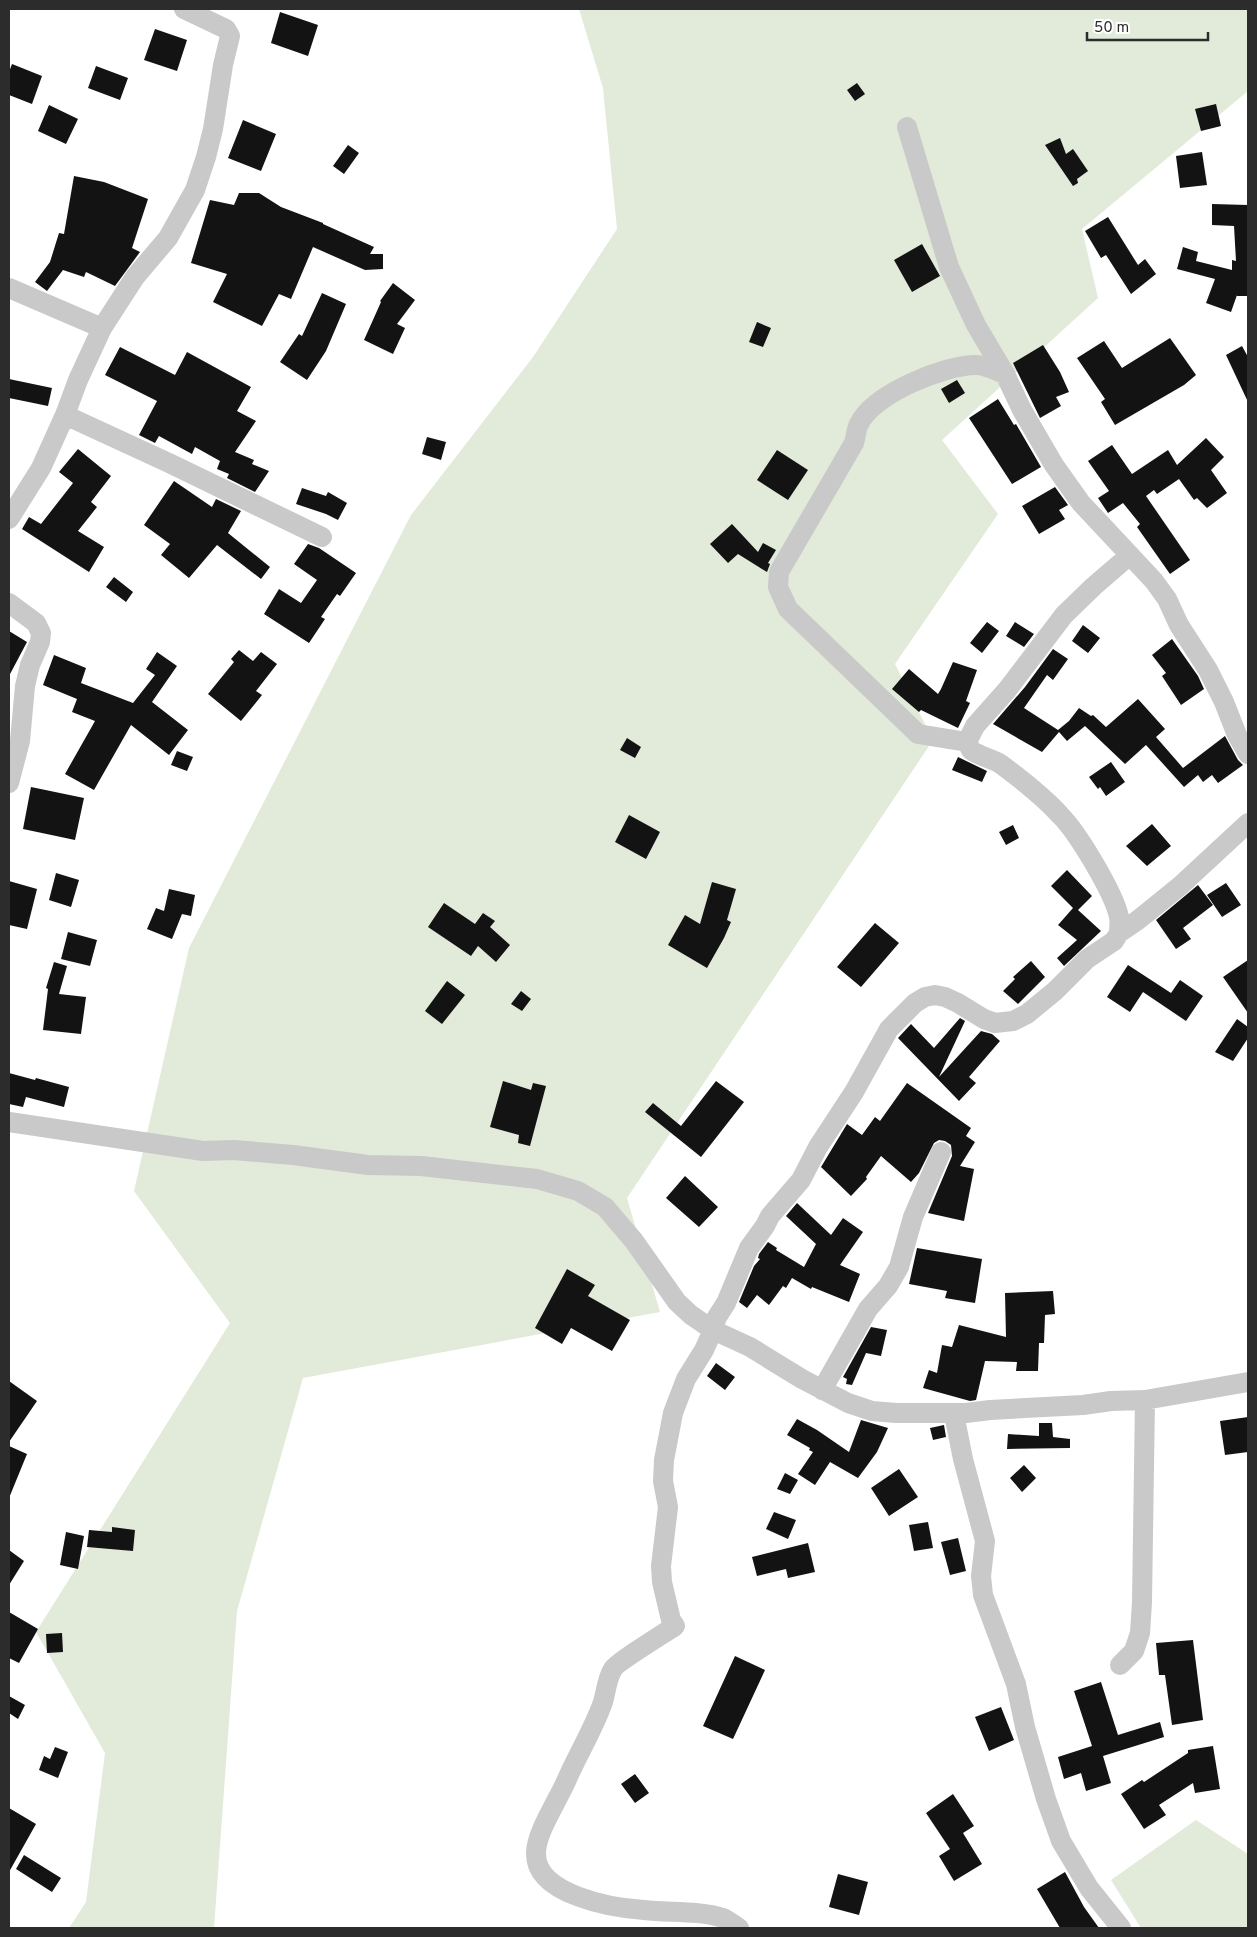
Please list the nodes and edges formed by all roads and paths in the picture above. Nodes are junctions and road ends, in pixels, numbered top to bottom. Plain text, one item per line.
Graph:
1 (184, 9) edge
2 (907, 127) dead end
3 (9, 288) edge
4 (102, 328) junction
5 (1005, 374) junction
6 (65, 415) junction
7 (9, 519) edge
8 (322, 537) dead end
9 (1130, 556) junction
10 (9, 603) edge
11 (967, 742) junction
12 (1248, 753) edge
13 (9, 782) edge
14 (1248, 823) edge
15 (1119, 933) junction
16 (9, 1122) edge
17 (941, 1152) dead end
18 (714, 1330) junction
19 (1248, 1382) edge
20 (822, 1390) junction
21 (1145, 1400) junction
22 (954, 1414) junction
23 (1120, 1664) dead end
24 (739, 1928) edge
25 (1121, 1928) edge

1 - 4 street
2 - 5 street
3 - 4 street
4 - 6 street
5 - 9 street
5 - 11 street
6 - 7 street
6 - 8 street
9 - 11 street
9 - 12 street
10 - 13 street
11 - 15 street
14 - 15 street
15 - 18 street
16 - 18 street
17 - 20 street
18 - 20 street
18 - 24 street
19 - 21 street
20 - 22 street
21 - 22 street
21 - 23 street
22 - 25 street

